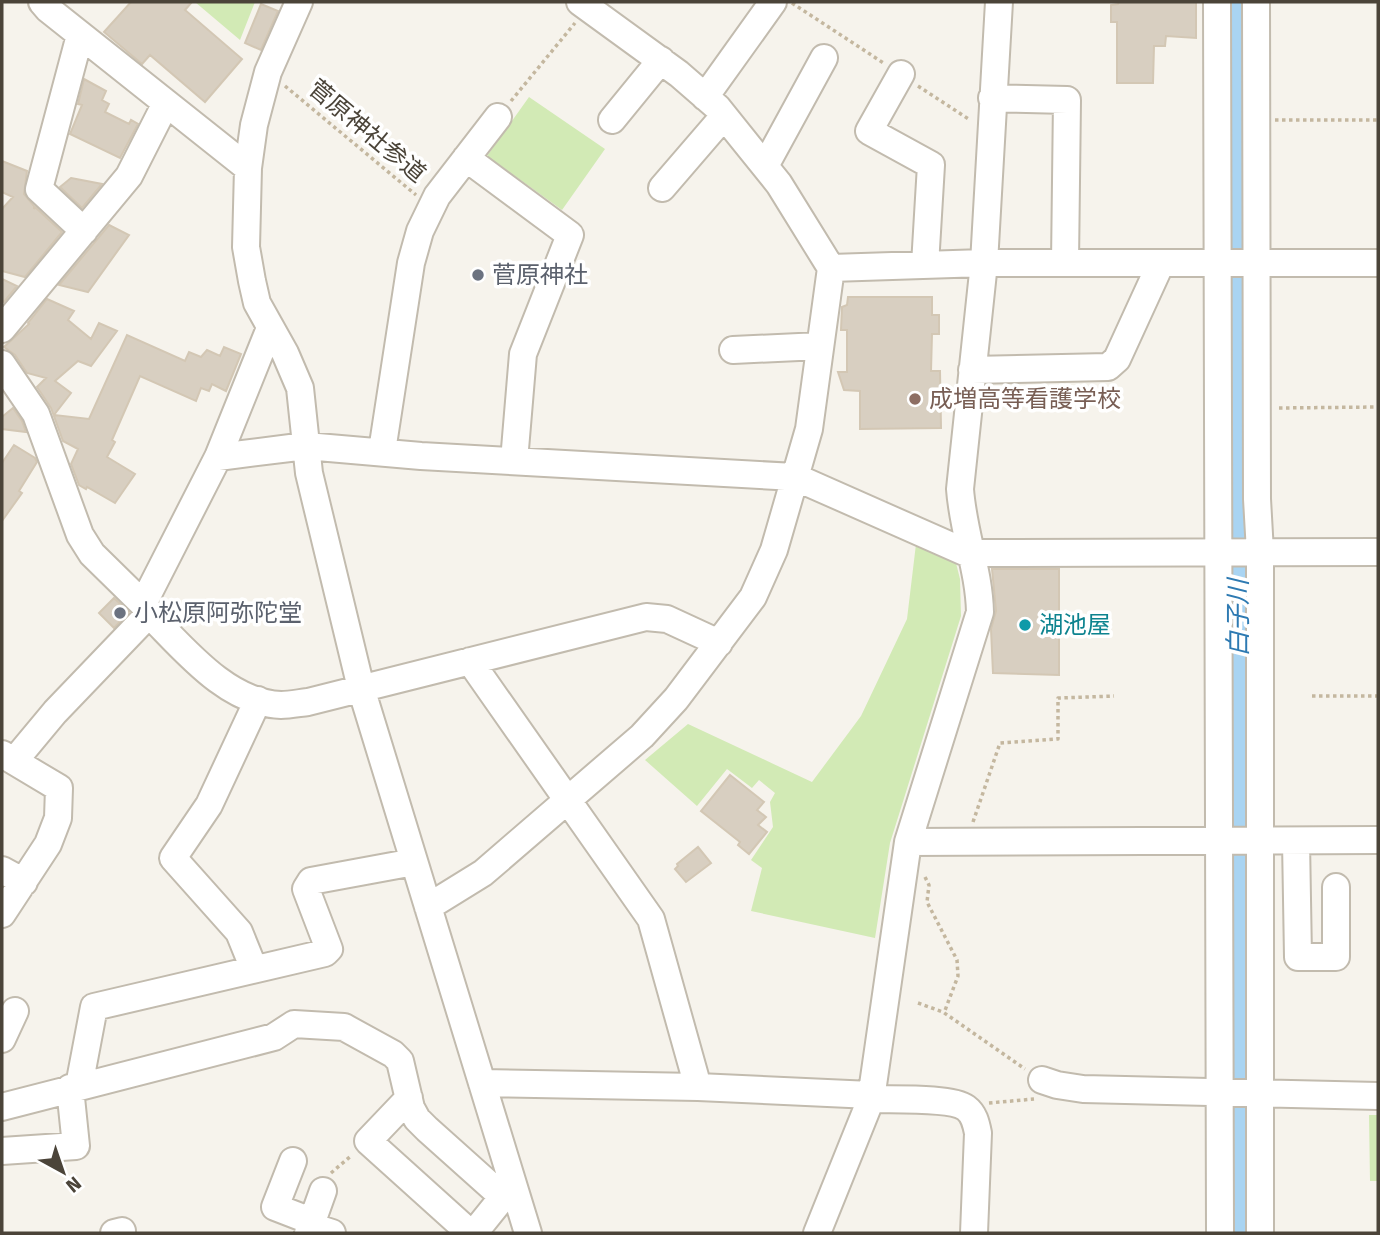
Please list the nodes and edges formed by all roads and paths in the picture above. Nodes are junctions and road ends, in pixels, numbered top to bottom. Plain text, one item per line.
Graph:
1 (42, 2) edge
2 (299, 2) edge
3 (773, 2) edge
4 (999, 2) edge
5 (1217, 2) edge
6 (1255, 2) edge
7 (585, 6) edge
8 (80, 35) junction
9 (824, 58) dead end
10 (661, 60) junction
11 (901, 74) dead end
12 (280, 81) dead end
13 (705, 97) junction
14 (992, 98) junction
15 (166, 103) junction
16 (724, 116) junction
17 (499, 117) joint
18 (612, 120) dead end
19 (1256, 120) junction
20 (1378, 120) edge
21 (466, 158) junction
22 (765, 166) junction
23 (248, 168) junction
24 (662, 188) dead end
25 (431, 208) junction
26 (84, 231) junction
27 (984, 263) junction
28 (1065, 263) junction
29 (1161, 263) junction
30 (1255, 263) junction
31 (1219, 264) junction
32 (1378, 264) edge
33 (925, 265) junction
34 (831, 268) junction
35 (270, 328) junction
36 (2, 330) edge
37 (820, 346) junction
38 (733, 350) dead end
39 (2, 365) edge
40 (972, 370) junction
41 (1378, 407) edge
42 (1257, 408) junction
43 (306, 446) junction
44 (382, 451) junction
45 (218, 457) junction
46 (514, 461) junction
47 (795, 477) junction
48 (1219, 552) junction
49 (1257, 552) junction
50 (1378, 552) edge
51 (971, 553) junction
52 (146, 609) junction
53 (719, 643) junction
54 (470, 661) junction
55 (361, 688) junction
56 (1114, 696) dead end
57 (1312, 696) dead end
58 (1378, 696) edge
59 (258, 700) junction
60 (8, 757) edge
61 (569, 799) junction
62 (1378, 840) edge
63 (1219, 841) junction
64 (1259, 841) junction
65 (1296, 841) junction
66 (920, 842) junction
67 (966, 842) junction
68 (415, 862) junction
69 (13, 876) edge
70 (1336, 887) dead end
71 (428, 907) junction
72 (2, 914) edge
73 (254, 969) junction
74 (918, 1003) dead end
75 (15, 1011) dead end
76 (944, 1013) junction
77 (2, 1039) edge
78 (482, 1083) junction
79 (75, 1087) junction
80 (698, 1087) junction
81 (1042, 1089) junction
82 (1221, 1094) junction
83 (1259, 1094) junction
84 (1378, 1096) edge
85 (871, 1097) junction
86 (409, 1098) junction
87 (2, 1107) edge
88 (967, 1109) junction
89 (366, 1143) junction
90 (2, 1151) edge
91 (293, 1161) dead end
92 (323, 1191) joint
93 (509, 1196) junction
94 (317, 1231) edge
95 (114, 1233) edge
96 (122, 1233) edge
97 (472, 1233) edge
98 (528, 1233) edge
99 (817, 1233) edge
100 (974, 1233) edge
101 (1220, 1233) edge
102 (1260, 1233) edge

1 - 8 street
2 - 23 street
3 - 13 street
4 - 14 street
5 - 31 street
6 - 19 street
7 - 10 street
7 - 17 path
8 - 15 street
8 - 26 street
9 - 22 street
10 - 13 street
10 - 18 street
11 - 33 street
12 - 25 path, 菅原神社参道
13 - 16 street
14 - 27 street
14 - 28 street
15 - 23 street
15 - 26 street
16 - 22 street
16 - 24 street
17 - 21 street
19 - 20 path
19 - 30 street
21 - 25 street
21 - 46 street
22 - 34 street
23 - 35 street
25 - 44 street
26 - 36 street
27 - 28 street
27 - 33 street
27 - 40 street
28 - 29 street
29 - 31 street
29 - 40 street
30 - 31 street
30 - 32 street
30 - 42 street
31 - 48 street
33 - 34 street
34 - 37 street
35 - 43 street
35 - 45 street
37 - 38 street
37 - 47 street
39 - 52 street
40 - 51 street
41 - 42 path
42 - 49 street
43 - 44 street
43 - 45 street
43 - 55 street
44 - 46 street
45 - 52 street
46 - 47 street
47 - 51 street
47 - 53 street
48 - 49 street
48 - 51 street
48 - 63 street
49 - 50 street
49 - 64 street
51 - 66 street
52 - 59 street
52 - 60 street
53 - 54 street
53 - 61 street
54 - 55 street
54 - 61 street
55 - 59 street
55 - 68 street
56 - 67 path
57 - 58 path
59 - 73 street
60 - 69 street
61 - 71 street
61 - 80 street
62 - 65 street
63 - 64 street
63 - 67 street
63 - 82 street
64 - 65 street
64 - 83 street
65 - 70 street
66 - 67 street
66 - 76 path
66 - 85 street
68 - 71 street
68 - 73 street
69 - 72 street
71 - 78 street
73 - 79 street
74 - 76 path
75 - 77 street
76 - 81 path
78 - 80 street
78 - 93 street
79 - 86 street
79 - 87 street
79 - 90 street
80 - 85 street
81 - 82 street
81 - 88 path
82 - 83 street
82 - 101 street
83 - 84 street
83 - 102 street
85 - 88 street
85 - 99 street
86 - 89 street
86 - 93 street
88 - 100 street
89 - 92 path
89 - 97 street
91 - 94 street
92 - 94 street
93 - 97 street
93 - 98 street
95 - 96 street

